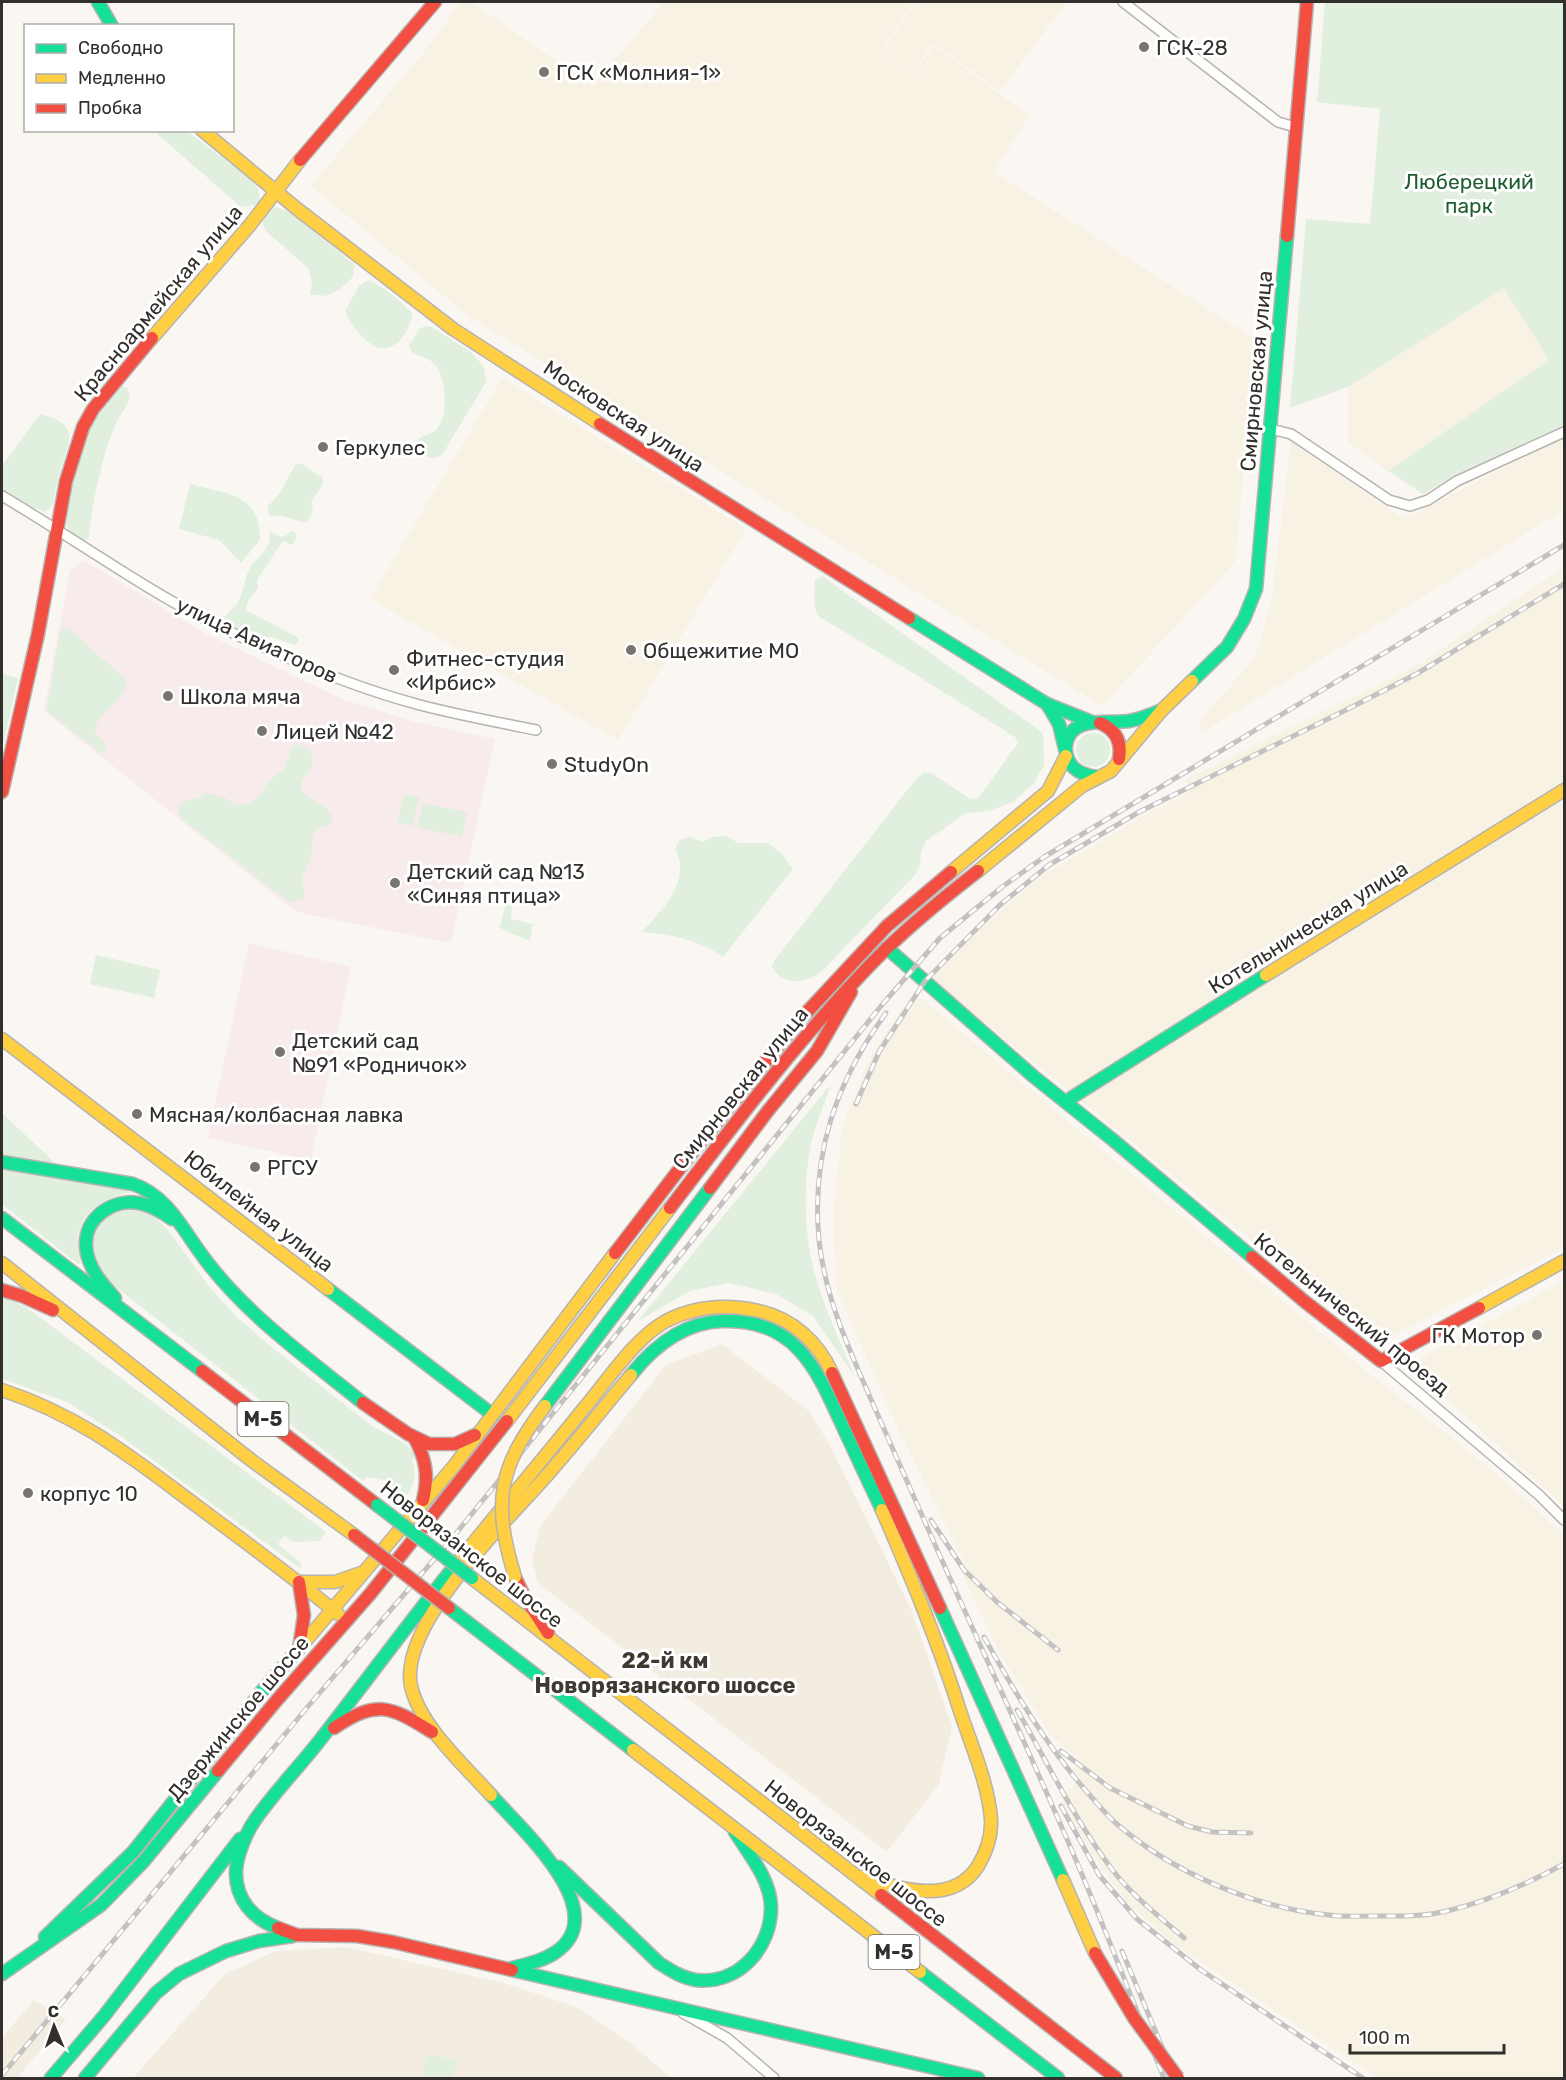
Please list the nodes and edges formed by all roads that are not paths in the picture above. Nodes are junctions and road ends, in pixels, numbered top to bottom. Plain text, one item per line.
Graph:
1 (98, 2) edge
2 (435, 2) edge
3 (1123, 2) edge
4 (1307, 2) edge
5 (111, 24) edge
6 (1295, 127) junction
7 (204, 132) edge
8 (276, 190) junction
9 (1271, 429) junction
10 (1564, 432) edge
11 (2, 496) edge
12 (57, 528) junction
13 (1047, 704) junction
14 (1162, 710) junction
15 (1096, 723) junction
16 (536, 730) dead end
17 (1066, 753) junction
18 (1119, 759) junction
19 (1099, 777) junction
20 (1564, 790) edge
21 (2, 792) edge
22 (887, 948) junction
23 (862, 973) junction
24 (984, 1031) junction
25 (2, 1039) edge
26 (1071, 1098) junction
27 (1113, 1140) junction
28 (2, 1162) edge
29 (2, 1218) edge
30 (180, 1225) junction
31 (1564, 1261) edge
32 (2, 1263) edge
33 (2, 1290) edge
34 (76, 1322) junction
35 (148, 1332) junction
36 (1381, 1361) junction
37 (3, 1390) edge
38 (493, 1415) junction
39 (479, 1432) junction
40 (413, 1436) junction
41 (454, 1466) joint
42 (466, 1475) joint
43 (422, 1503) junction
44 (1564, 1520) edge
45 (367, 1570) junction
46 (299, 1582) junction
47 (333, 1611) junction
48 (347, 1621) junction
49 (556, 1644) junction
50 (298, 1650) junction
51 (324, 1735) junction
52 (438, 1735) junction
53 (254, 1821) junction
54 (730, 1825) junction
55 (152, 1828) junction
56 (164, 1838) junction
57 (538, 1848) junction
58 (850, 1873) junction
59 (297, 1935) junction
60 (17, 1962) junction
61 (511, 1968) junction
62 (2, 1974) edge
63 (664, 2005) junction
64 (51, 2079) edge
65 (84, 2079) edge
66 (774, 2079) edge
67 (978, 2079) edge
68 (1058, 2079) edge
69 (1116, 2079) edge
70 (1178, 2079) edge

1 - 5 main road
2 - 8 main road, Красноармейская улица
3 - 6 street
4 - 6 main road, Смирновская улица
6 - 9 main road, Смирновская улица
7 - 8 main road, Московская улица
8 - 12 main road, Красноармейская улица
8 - 13 main road, Московская улица
9 - 10 street
9 - 14 main road, Смирновская улица
11 - 12 street, улица Авиаторов
12 - 16 street, улица Авиаторов
12 - 21 main road, Красноармейская улица
13 - 15 main road, Московская улица
13 - 17 main road
14 - 15 main road, Смирновская улица
14 - 18 main road, Смирновская улица
15 - 17 main road, Смирновская улица
15 - 18 main road
17 - 19 main road
17 - 38 main road, Смирновская улица
18 - 19 main road, Смирновская улица
19 - 22 main road, Смирновская улица
20 - 26 main road, Котельническая улица
22 - 23 main road, Смирновская улица
22 - 24 main road, Котельнический проезд
23 - 42 main road, Смирновская улица
23 - 49 main road, М-5, bridge
24 - 26 main road, Котельнический проезд
24 - 27 main road, Котельнический проезд
25 - 38 main road, Юбилейная улица
26 - 27 main road, Котельнический проезд
27 - 36 main road, Котельнический проезд
28 - 30 main road, М-5
29 - 35 main road, Новорязанское шоссе / М-5
30 - 35 main road, М-5
30 - 40 main road, М-5
31 - 36 main road
32 - 34 main road, М-5
33 - 34 main road, М-5
34 - 54 main road, М-5, bridge
35 - 49 main road, Новорязанское шоссе / М-5, bridge
36 - 44 street, Котельнический проезд
37 - 46 main road
38 - 39 main road, Смирновская улица
39 - 40 main road, М-5
39 - 41 main road, Смирновская улица
40 - 43 main road
41 - 43 main road, Дзержинское шоссе
42 - 48 main road, Дзержинское шоссе
43 - 45 main road, Дзержинское шоссе
45 - 46 main road
45 - 47 main road, Дзержинское шоссе
46 - 47 main road
46 - 50 main road
47 - 48 main road
47 - 50 main road, Дзержинское шоссе
48 - 56 main road, Дзержинское шоссе
49 - 58 main road, Новорязанское шоссе / М-5
50 - 55 main road, Дзержинское шоссе
51 - 52 main road
51 - 53 main road
51 - 70 main road, bridge
52 - 57 main road
52 - 58 main road, М-5
53 - 59 main road
53 - 64 main road
54 - 57 main road, М-5
54 - 68 main road, М-5
55 - 56 main road
55 - 60 main road, Дзержинское шоссе
56 - 60 main road, Дзержинское шоссе
57 - 61 main road
58 - 69 main road, Новорязанское шоссе / М-5
59 - 61 main road
59 - 65 main road
60 - 62 main road, Дзержинское шоссе
61 - 63 main road
63 - 66 street
63 - 67 main road

